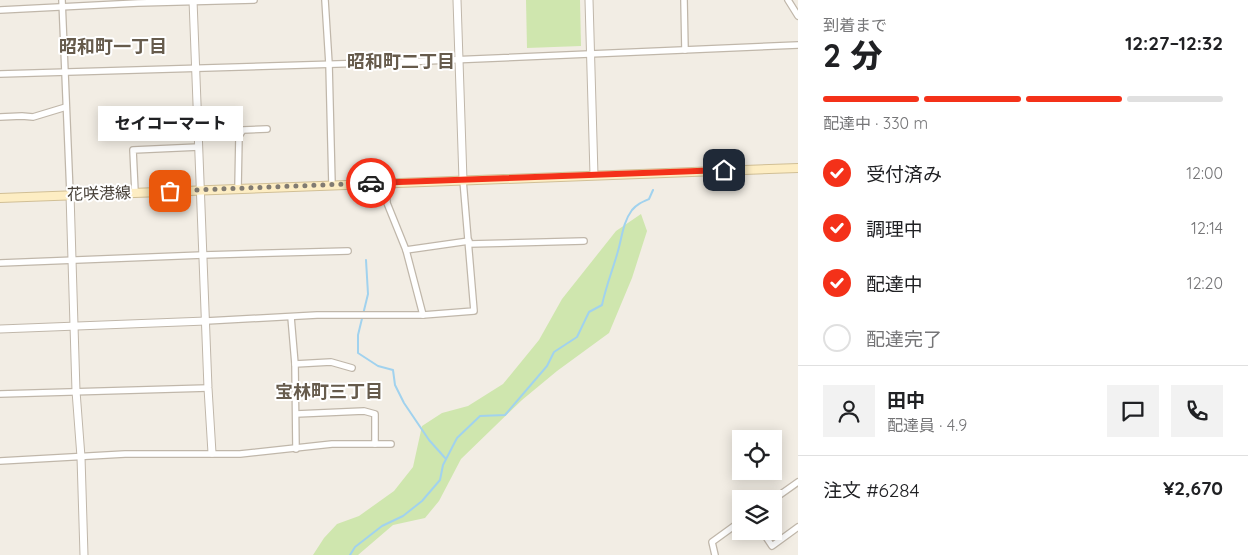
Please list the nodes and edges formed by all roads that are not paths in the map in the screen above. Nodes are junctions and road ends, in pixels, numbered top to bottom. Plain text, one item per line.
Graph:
1 (62, 0) edge
2 (243, 0) edge
3 (254, 0) edge
4 (324, 0) edge
5 (457, 0) edge
6 (589, 0) edge
7 (684, 0) edge
8 (788, 0) edge
9 (193, 1) edge
10 (62, 8) junction
11 (0, 10) edge
12 (798, 16) edge
13 (798, 45) edge
14 (685, 50) junction
15 (591, 54) junction
16 (460, 58) junction
17 (329, 64) junction
18 (196, 68) junction
19 (64, 73) junction
20 (0, 74) edge
21 (66, 107) junction
22 (0, 117) edge
23 (267, 129) dead end
24 (199, 147) junction
25 (798, 168) edge
26 (594, 175) junction
27 (463, 180) junction
28 (386, 183) junction
29 (332, 185) junction
30 (238, 188) junction
31 (200, 190) junction
32 (134, 192) junction
33 (70, 194) junction
34 (0, 198) edge
35 (584, 241) dead end
36 (469, 243) junction
37 (406, 250) junction
38 (348, 251) dead end
39 (204, 255) junction
40 (72, 261) junction
41 (0, 263) edge
42 (423, 315) junction
43 (290, 317) junction
44 (206, 322) junction
45 (74, 325) junction
46 (0, 329) edge
47 (295, 364) junction
48 (352, 368) dead end
49 (208, 388) junction
50 (76, 391) junction
51 (0, 394) edge
52 (296, 414) junction
53 (375, 444) junction
54 (390, 444) dead end
55 (296, 449) junction
56 (212, 453) junction
57 (81, 457) junction
58 (0, 460) edge
59 (798, 482) edge
60 (782, 493) edge
61 (798, 527) edge
62 (732, 528) edge
63 (782, 539) edge
64 (768, 540) edge
65 (780, 540) edge
66 (84, 555) edge
67 (715, 555) edge

1 - 10 street
2 - 3 street
2 - 9 street
4 - 17 street
5 - 16 street
6 - 15 street
7 - 14 street
8 - 12 street
9 - 10 street
9 - 18 street
10 - 11 street
10 - 19 street
13 - 14 street
14 - 15 street
15 - 16 street
15 - 26 street
16 - 17 street
16 - 27 street
17 - 18 street
17 - 29 street
18 - 19 street
18 - 24 street
19 - 20 street
19 - 21 street
21 - 22 street
21 - 33 street
23 - 30 street
24 - 31 street
24 - 32 street
25 - 26 main road, 花咲港線
26 - 27 main road, 花咲港線
27 - 28 main road, 花咲港線
27 - 36 street
28 - 29 main road, 花咲港線
28 - 37 street
29 - 30 main road, 花咲港線
30 - 31 main road, 花咲港線
31 - 32 main road, 花咲港線
31 - 39 street
32 - 33 main road, 花咲港線
33 - 34 main road, 花咲港線
33 - 40 street
35 - 36 street
36 - 37 street
36 - 42 street
37 - 42 street
38 - 39 street
39 - 40 street
39 - 44 street
40 - 41 street
40 - 45 street
42 - 43 street
43 - 44 street
43 - 47 street
44 - 45 street
44 - 49 street
45 - 46 street
45 - 50 street
47 - 48 street
47 - 52 street
49 - 50 street
49 - 56 street
50 - 51 street
50 - 57 street
52 - 53 street
52 - 55 street
53 - 54 street
53 - 55 street
55 - 56 street
56 - 57 street
57 - 58 street
57 - 66 street
59 - 60 street
61 - 63 street
62 - 67 street
64 - 65 street

